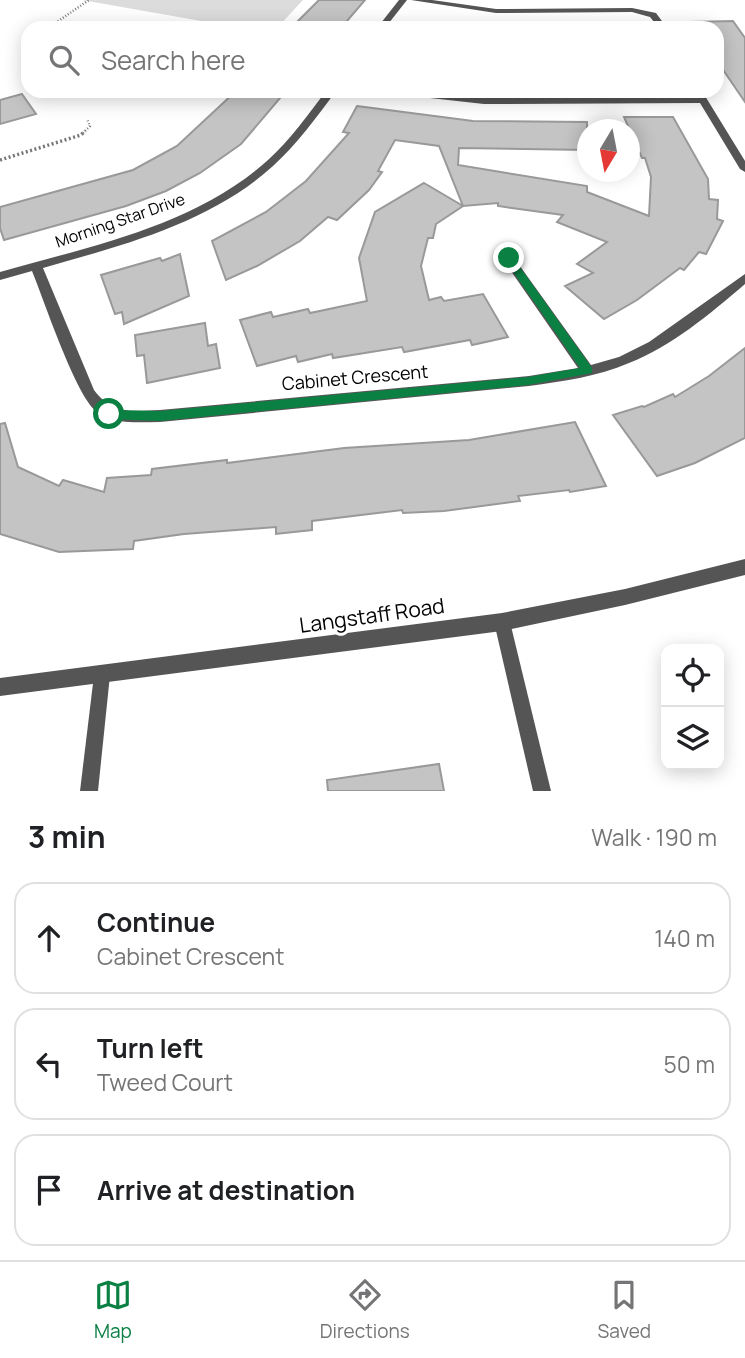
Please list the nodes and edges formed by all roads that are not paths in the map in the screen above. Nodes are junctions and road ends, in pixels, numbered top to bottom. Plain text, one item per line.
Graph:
1 (403, 0) edge
2 (415, 0) edge
3 (386, 21) edge
4 (658, 21) edge
5 (325, 98) edge
6 (457, 98) edge
7 (592, 98) edge
8 (702, 98) edge
9 (745, 169) edge
10 (509, 258) dead end
11 (36, 265) junction
12 (0, 276) edge
13 (745, 278) edge
14 (588, 370) junction
15 (745, 567) edge
16 (502, 622) junction
17 (102, 675) junction
18 (0, 687) edge
19 (89, 791) edge
20 (542, 791) edge

1 - 3 street
2 - 4 street
5 - 11 street, Morning Star Drive
6 - 7 street
8 - 9 street
10 - 14 street
11 - 12 street, Morning Star Drive
11 - 14 street, Cabinet Crescent
13 - 14 street, Cabinet Crescent
15 - 16 street, Langstaff Road
16 - 17 street, Langstaff Road
16 - 20 lane
17 - 18 street, Langstaff Road
17 - 19 lane

